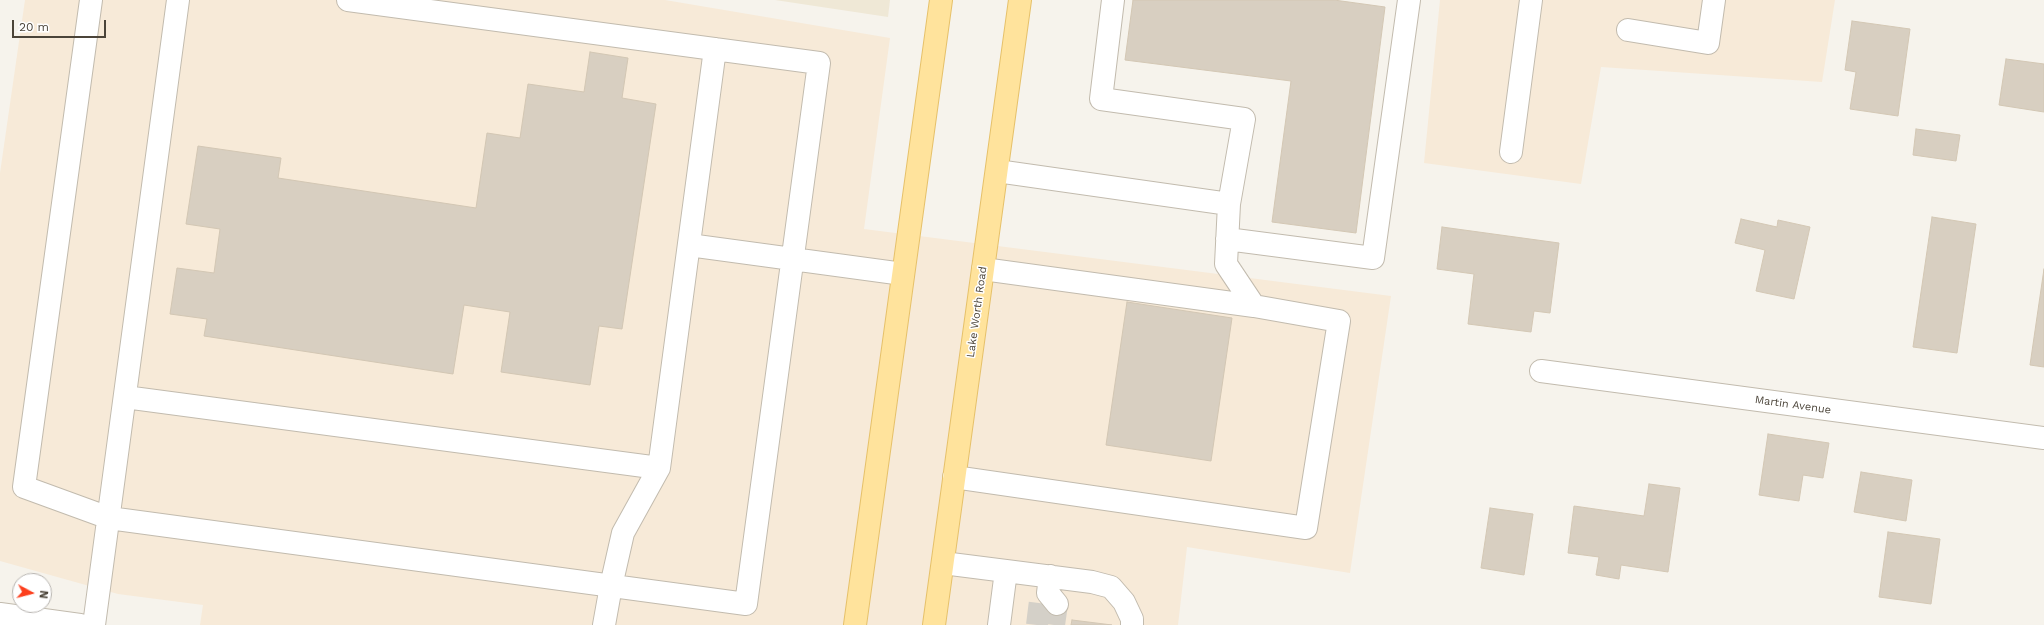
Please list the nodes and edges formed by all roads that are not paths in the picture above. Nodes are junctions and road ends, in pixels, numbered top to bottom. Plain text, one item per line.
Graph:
1 (91, 0) edge
2 (178, 0) edge
3 (348, 0) edge
4 (941, 0) edge
5 (1020, 0) edge
6 (1113, 0) edge
7 (1409, 0) edge
8 (1531, 0) edge
9 (1714, 0) edge
10 (1628, 30) dead end
11 (715, 49) junction
12 (1511, 152) dead end
13 (997, 171) junction
14 (1229, 204) junction
15 (1227, 239) junction
16 (689, 245) junction
17 (792, 259) junction
18 (983, 269) junction
19 (903, 274) junction
20 (1254, 306) junction
21 (1541, 371) dead end
22 (125, 397) junction
23 (2044, 438) edge
24 (659, 468) junction
25 (954, 477) junction
26 (109, 518) junction
27 (943, 563) junction
28 (1006, 570) junction
29 (611, 586) junction
30 (0, 614) edge
31 (80, 625) edge
32 (94, 625) edge
33 (604, 625) edge
34 (855, 625) edge
35 (934, 625) edge
36 (999, 625) edge
37 (1132, 625) edge

1 - 26 street
2 - 22 street
3 - 11 street
4 - 19 main road
5 - 13 main road, Lake Worth Road
6 - 14 street
7 - 15 street
8 - 12 street
9 - 10 street
11 - 16 street
11 - 17 street
13 - 14 street
13 - 18 main road, Lake Worth Road
14 - 15 street
15 - 20 street
16 - 17 street
16 - 24 street
17 - 19 street
17 - 29 street
18 - 20 street
18 - 25 main road, Lake Worth Road
19 - 34 main road
20 - 25 street
21 - 23 street, Martin Avenue
22 - 24 street
22 - 26 street
24 - 29 street
25 - 27 main road, Lake Worth Road
26 - 29 street
26 - 32 street
27 - 28 street
27 - 35 main road, Lake Worth Road
28 - 36 street
28 - 37 street
29 - 33 street
30 - 31 street

